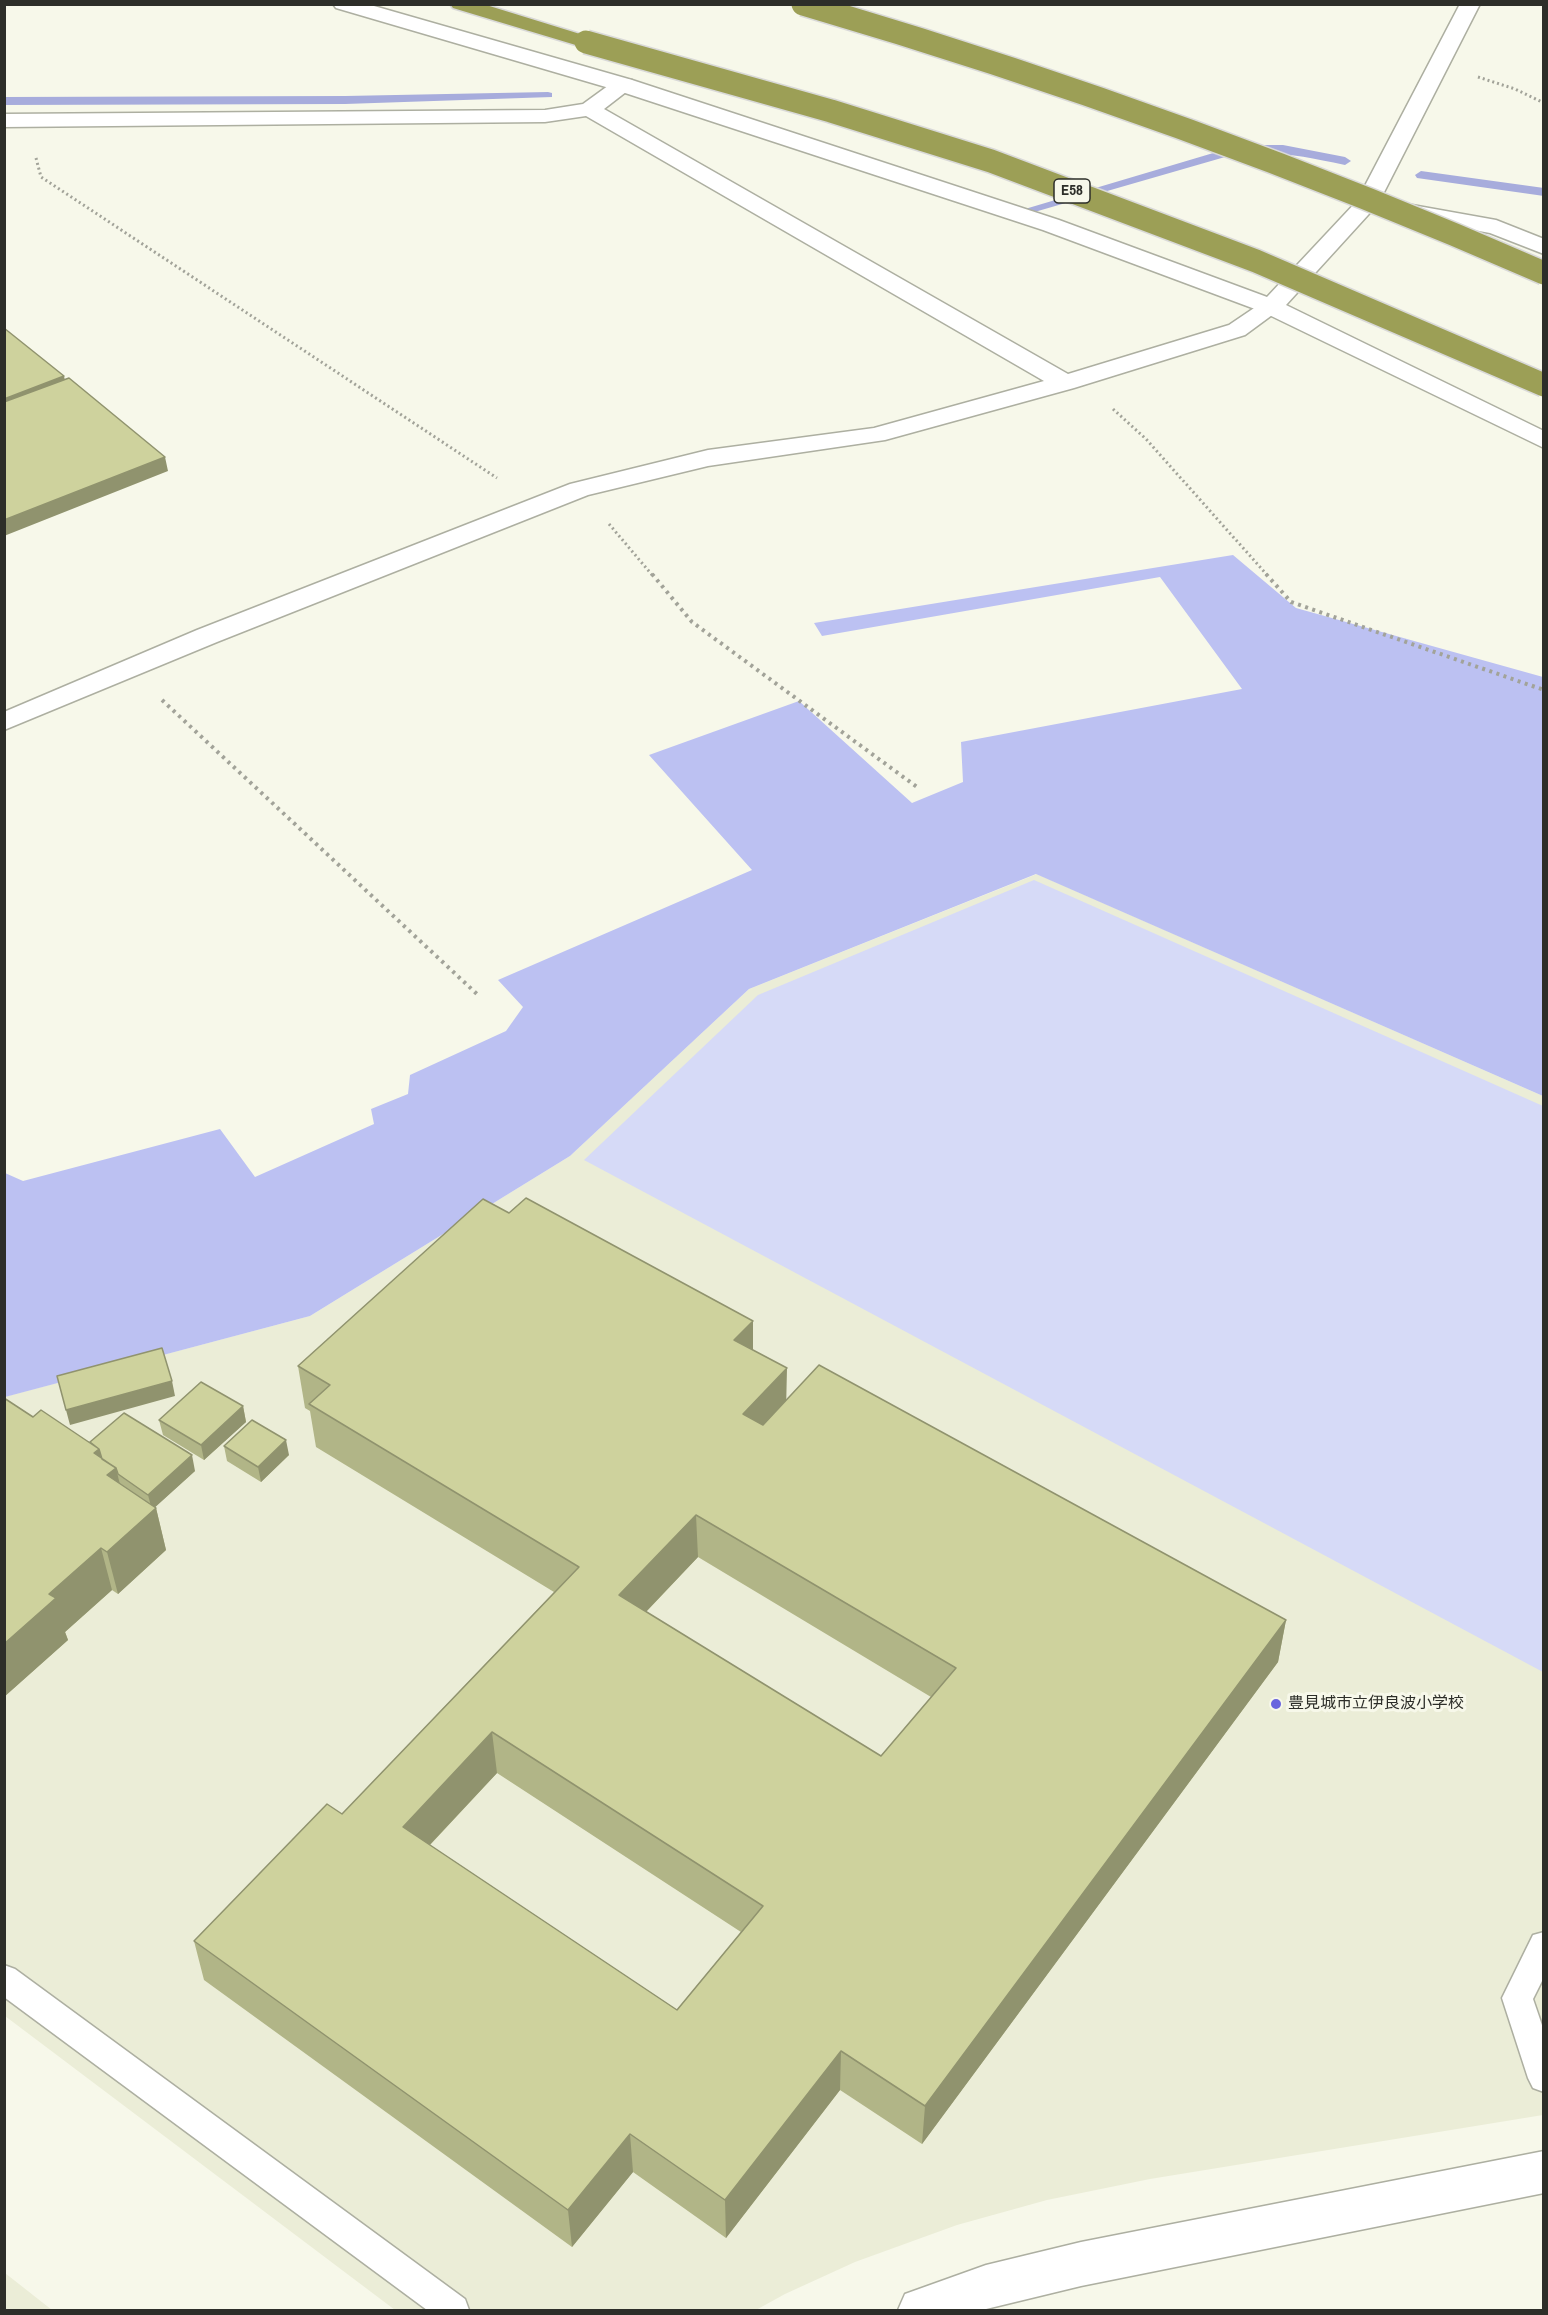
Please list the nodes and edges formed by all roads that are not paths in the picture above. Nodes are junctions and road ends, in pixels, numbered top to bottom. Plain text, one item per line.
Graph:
1 (343, 4) edge
2 (460, 4) edge
3 (803, 4) edge
4 (1470, 4) edge
5 (624, 86) junction
6 (590, 109) junction
7 (4, 122) edge
8 (1367, 204) junction
9 (1544, 247) edge
10 (1544, 273) edge
11 (1271, 307) junction
12 (1065, 383) junction
13 (1544, 385) edge
14 (1544, 441) edge
15 (4, 722) edge
16 (1544, 1945) edge
17 (4, 1979) edge
18 (1544, 2079) edge
19 (1544, 2172) edge
20 (453, 2310) edge
21 (921, 2310) edge

1 - 5 street
2 - 13 highway, E58, bridge
3 - 10 highway, bridge
4 - 8 street
5 - 6 street
5 - 11 street
6 - 7 street
6 - 12 street
8 - 9 street
8 - 11 street
11 - 12 street
11 - 14 street
12 - 15 street
16 - 18 lane
17 - 20 lane
19 - 21 street

